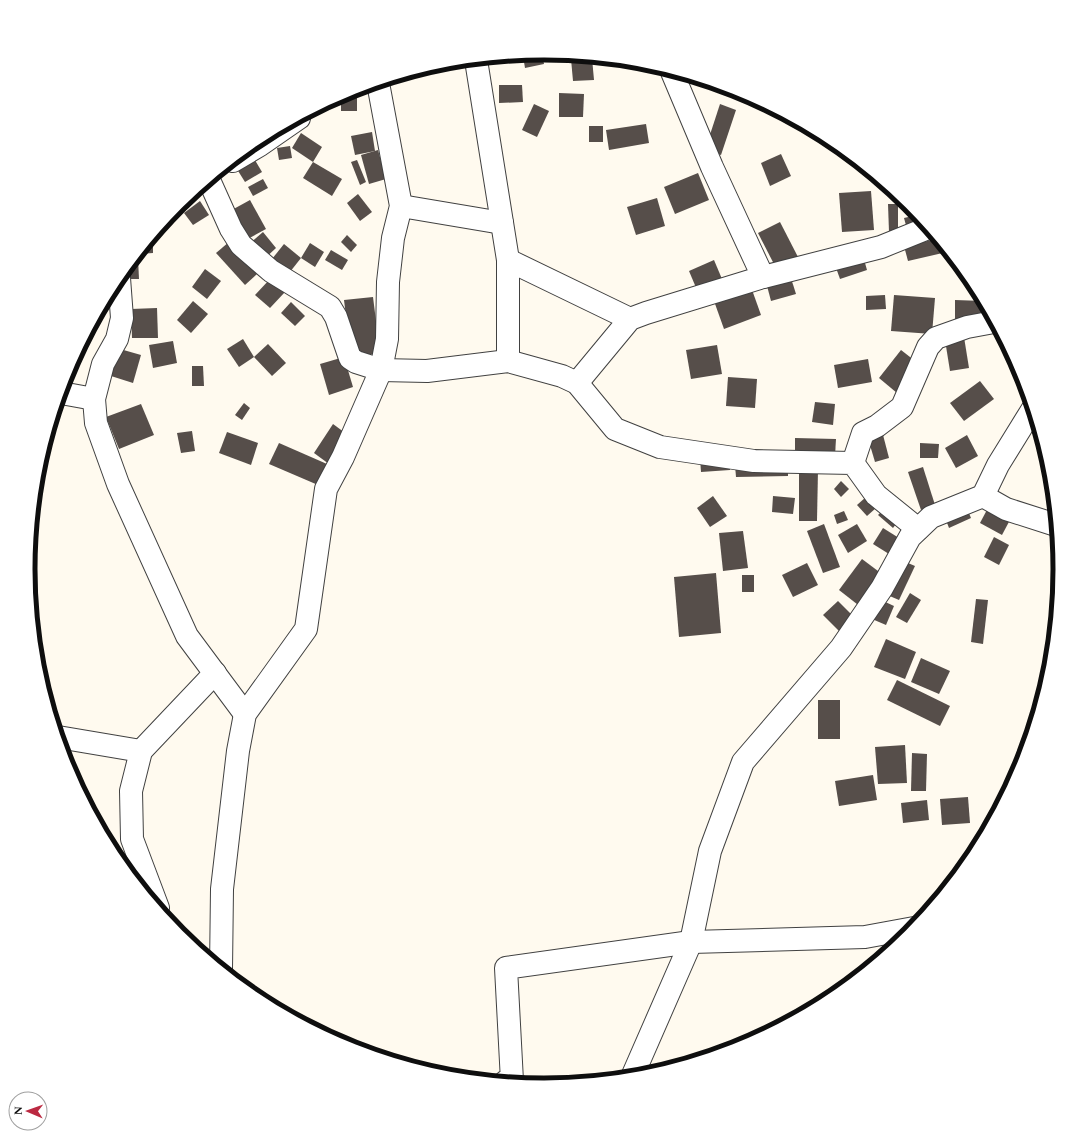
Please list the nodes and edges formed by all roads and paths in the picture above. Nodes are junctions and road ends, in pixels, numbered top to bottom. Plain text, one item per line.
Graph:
1 (477, 65) edge
2 (674, 78) edge
3 (379, 88) edge
4 (211, 185) edge
5 (401, 206) junction
6 (502, 223) junction
7 (923, 230) edge
8 (508, 260) junction
9 (763, 277) junction
10 (120, 289) edge
11 (630, 319) junction
12 (989, 323) edge
13 (508, 361) junction
14 (381, 370) junction
15 (577, 383) junction
16 (67, 394) edge
17 (94, 399) junction
18 (1029, 415) edge
19 (853, 463) junction
20 (983, 496) junction
21 (1051, 523) edge
22 (918, 529) junction
23 (215, 673) junction
24 (245, 714) junction
25 (64, 738) edge
26 (141, 751) junction
27 (153, 895) edge
28 (903, 930) edge
29 (691, 942) junction
30 (221, 963) edge
31 (635, 1070) edge
32 (512, 1077) edge

1 - 6 street
2 - 9 street
3 - 5 street
4 - 14 street
5 - 6 street
5 - 14 street
6 - 8 street
7 - 9 street
8 - 11 street
8 - 13 street
9 - 11 street
10 - 17 street
11 - 15 street
12 - 19 street
13 - 14 street
13 - 15 street
14 - 24 street
15 - 19 street
16 - 17 street
17 - 23 street
18 - 20 street
19 - 22 street
20 - 21 street
20 - 22 street
22 - 29 street
23 - 24 street
23 - 26 street
24 - 30 street
25 - 26 street
26 - 27 street
28 - 29 street
29 - 31 street
29 - 32 street

